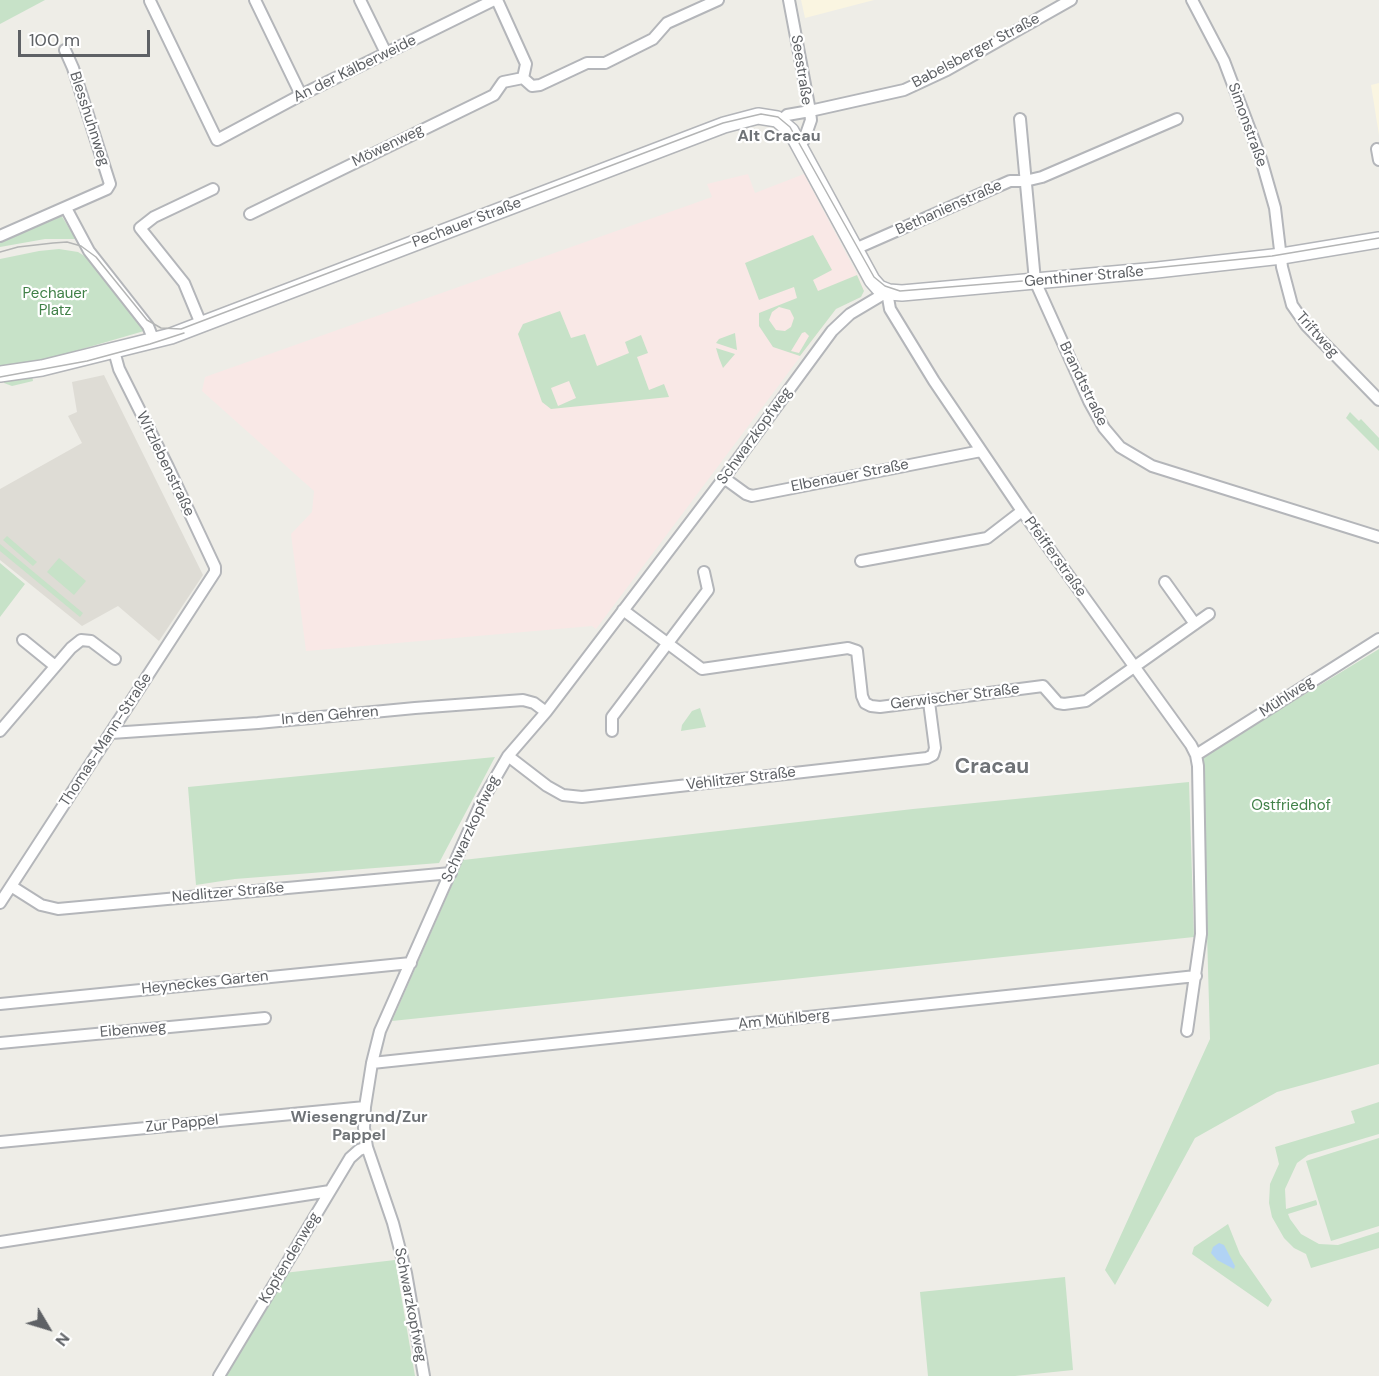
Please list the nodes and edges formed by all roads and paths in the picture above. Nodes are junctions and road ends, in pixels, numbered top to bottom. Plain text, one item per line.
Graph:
1 (255, 0) edge
2 (360, 0) edge
3 (466, 0) edge
4 (496, 0) edge
5 (717, 0) edge
6 (789, 0) edge
7 (1071, 0) edge
8 (1192, 0) edge
9 (150, 2) dead end
10 (472, 11) junction
11 (64, 50) dead end
12 (386, 53) junction
13 (523, 78) junction
14 (301, 95) junction
15 (810, 111) junction
16 (1020, 118) dead end
17 (1177, 119) dead end
18 (780, 121) junction
19 (799, 145) junction
20 (1025, 181) junction
21 (213, 189) dead end
22 (66, 208) junction
23 (250, 214) dead end
24 (0, 236) edge
25 (1379, 240) edge
26 (855, 249) junction
27 (1282, 256) junction
28 (1035, 281) junction
29 (887, 292) junction
30 (201, 324) junction
31 (154, 341) junction
32 (114, 351) junction
33 (0, 374) edge
34 (1379, 400) edge
35 (981, 451) junction
36 (724, 478) junction
37 (1022, 511) junction
38 (1379, 537) edge
39 (861, 561) dead end
40 (704, 572) dead end
41 (213, 577) joint
42 (1165, 582) dead end
43 (623, 610) junction
44 (1209, 614) dead end
45 (1195, 624) junction
46 (1379, 639) edge
47 (24, 640) dead end
48 (667, 644) junction
49 (115, 659) dead end
50 (55, 666) junction
51 (1134, 666) junction
52 (929, 702) junction
53 (546, 712) junction
54 (4, 717) edge
55 (0, 730) edge
56 (612, 731) dead end
57 (111, 733) junction
58 (1196, 755) junction
59 (508, 756) junction
60 (451, 873) junction
61 (11, 886) junction
62 (0, 903) edge
63 (411, 963) junction
64 (1196, 976) junction
65 (0, 1004) edge
66 (265, 1018) dead end
67 (1187, 1031) dead end
68 (0, 1043) edge
69 (372, 1063) junction
70 (365, 1107) junction
71 (0, 1142) edge
72 (367, 1148) junction
73 (330, 1191) junction
74 (0, 1242) edge
75 (219, 1376) edge
76 (424, 1376) edge

1 - 14 street
2 - 12 street
3 - 10 street
4 - 10 street, An der Kälberweide
4 - 13 street
5 - 13 street
6 - 15 street, Seestraße
7 - 15 street, Babelsberger Straße
8 - 27 street, Simonstraße
9 - 14 street, An der Kälberweide
10 - 12 street, An der Kälberweide
11 - 22 street, Blesshuhnweg
12 - 14 street, An der Kälberweide
13 - 23 street, Möwenweg
15 - 18 street, Seestraße
15 - 19 street
16 - 20 street, Brandtstraße
17 - 20 street, Bethanienstraße
18 - 19 main road, Pfeifferstraße
18 - 30 main road, Pechauer Straße
19 - 26 main road, Pfeifferstraße
20 - 26 street, Bethanienstraße
20 - 28 street, Brandtstraße
21 - 30 street
22 - 24 street
22 - 31 street
25 - 27 main road, Genthiner Straße
26 - 29 main road, Pfeifferstraße
27 - 28 main road, Genthiner Straße
27 - 34 street, Triftweg
28 - 29 main road, Genthiner Straße
28 - 38 street, Brandtstraße
29 - 35 street, Pfeifferstraße
29 - 36 street, Schwarzkopfweg
30 - 31 main road, Pechauer Straße
31 - 32 main road
32 - 33 main road
32 - 41 street, Witzlebenstraße
35 - 36 street, Elbenauer Straße
35 - 37 street, Pfeifferstraße
36 - 43 street, Schwarzkopfweg
37 - 39 street
37 - 51 street, Pfeifferstraße
40 - 48 street
41 - 57 street, Thomas-Mann-Straße
42 - 45 street
43 - 48 street, Gerwischer Straße
43 - 53 street, Schwarzkopfweg
44 - 45 street
45 - 51 street
46 - 58 street, Mühlweg
47 - 50 street
48 - 52 street, Gerwischer Straße
48 - 56 street
49 - 50 street
50 - 54 street
51 - 52 street, Gerwischer Straße
51 - 58 street, Pfeifferstraße
52 - 59 street, Vehlitzer Straße
53 - 57 street, In den Gehren
53 - 59 street, Schwarzkopfweg
54 - 55 street
57 - 61 street, Thomas-Mann-Straße
58 - 64 street, Pfeifferstraße
59 - 60 street, Schwarzkopfweg
60 - 61 street, Nedlitzer Straße
60 - 63 street, Schwarzkopfweg
61 - 62 street, Thomas-Mann-Straße
63 - 65 street, Heyneckes Garten
63 - 69 street, Schwarzkopfweg
64 - 67 street, Pfeifferstraße
64 - 69 street, Am Mühlberg
66 - 68 street, Eibenweg
69 - 70 street, Schwarzkopfweg
70 - 71 street, Zur Pappel
70 - 72 street, Schwarzkopfweg
72 - 73 street, Kopfendenweg
72 - 76 street, Schwarzkopfweg
73 - 74 street
73 - 75 street, Kopfendenweg

